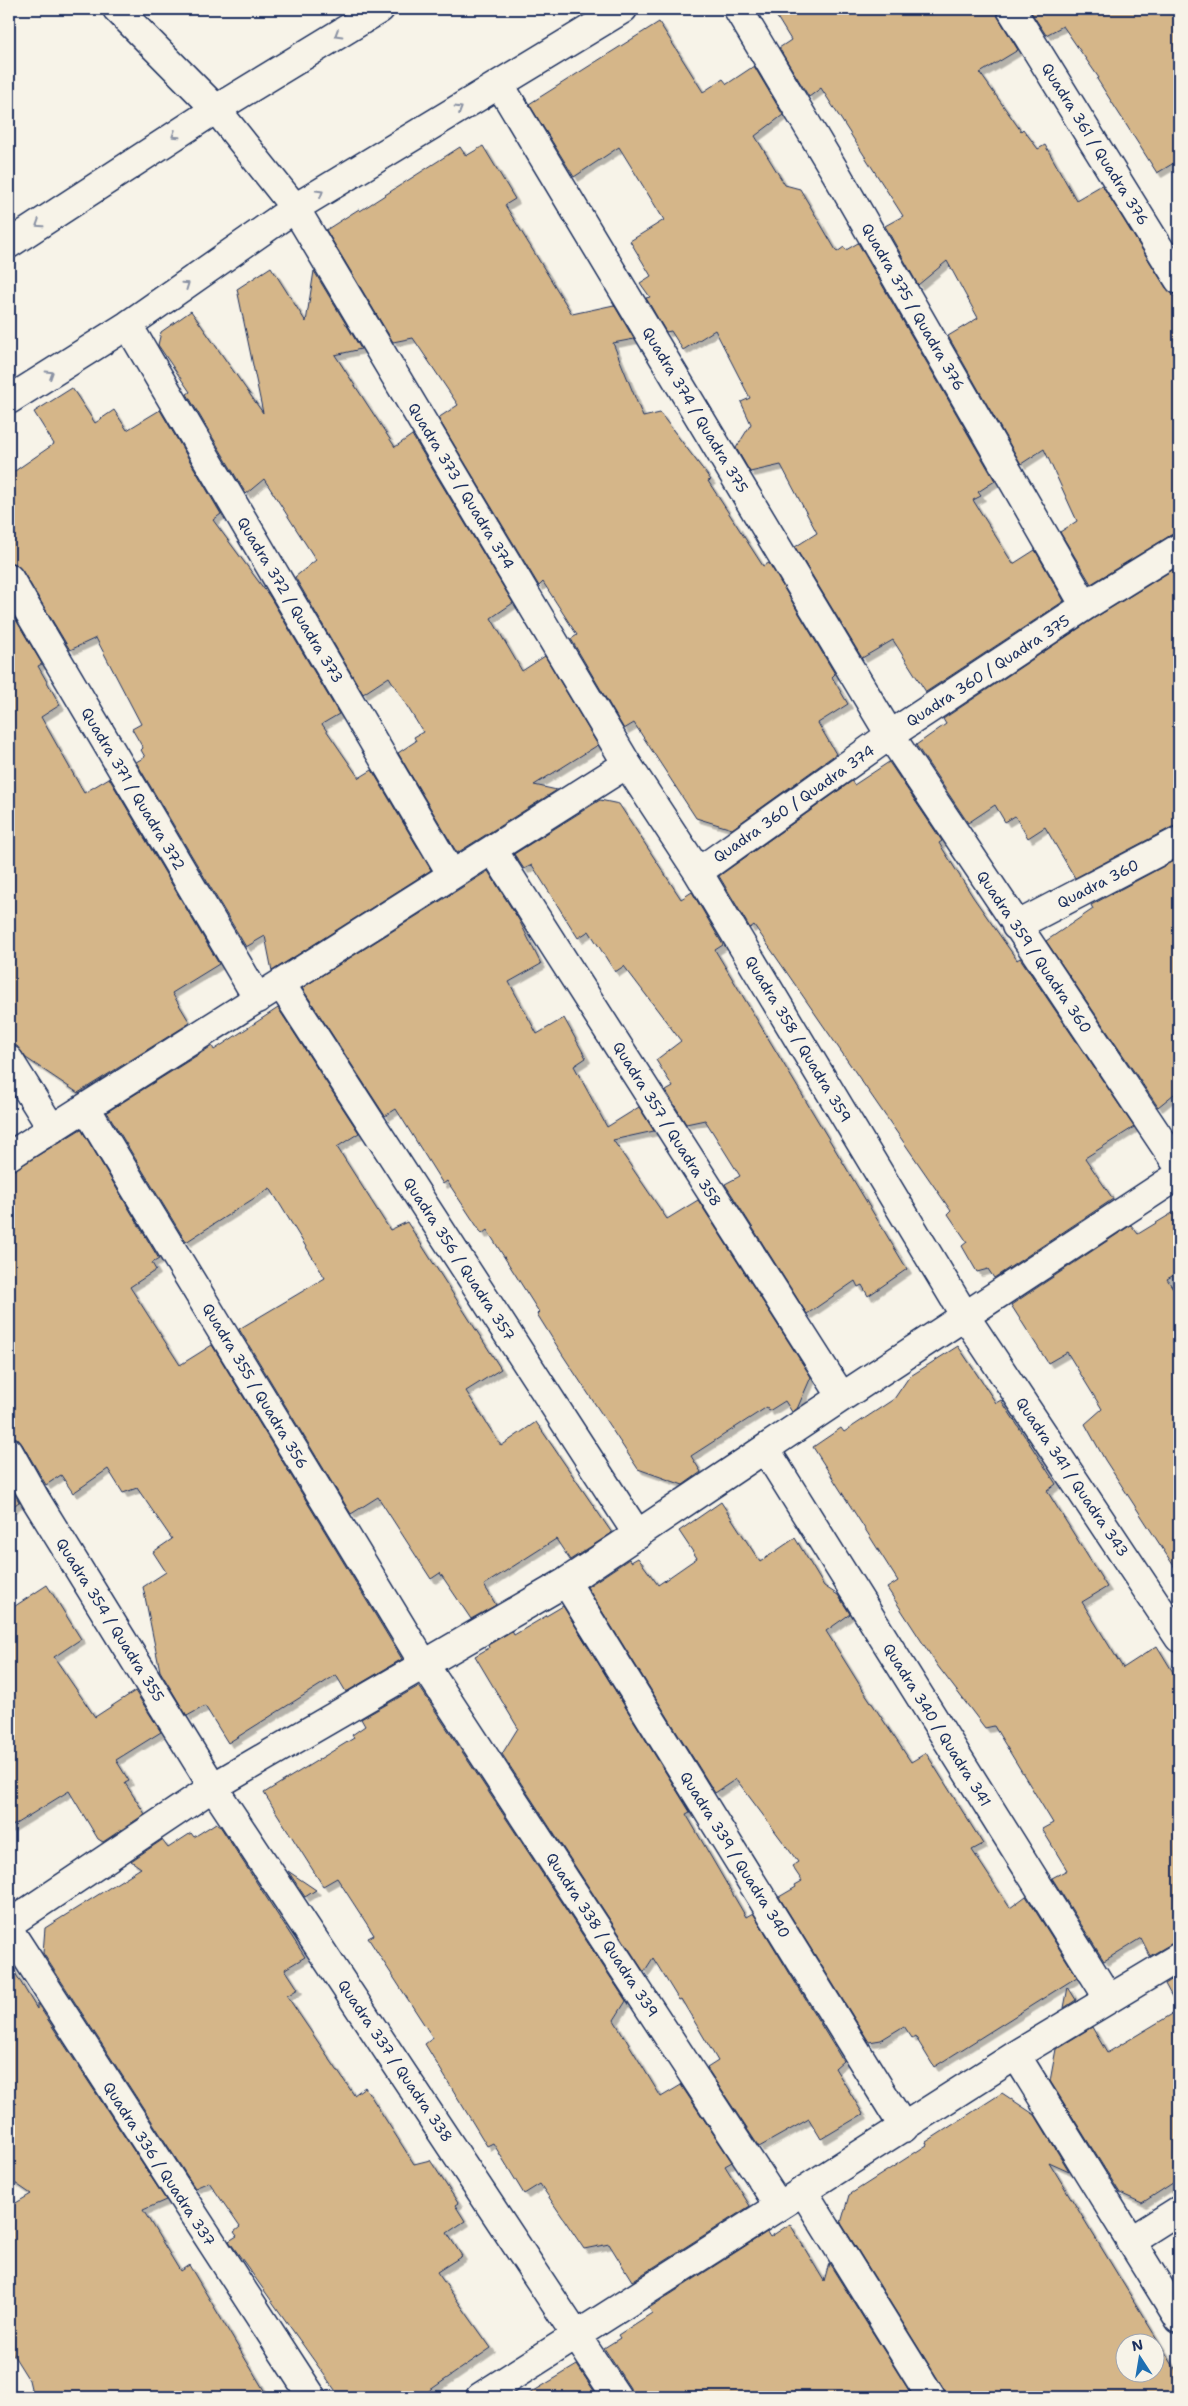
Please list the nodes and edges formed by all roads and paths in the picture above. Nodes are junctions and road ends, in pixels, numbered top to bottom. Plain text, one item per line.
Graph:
1 (117, 9) edge
2 (380, 9) edge
3 (623, 9) edge
4 (738, 9) edge
5 (1011, 9) edge
6 (500, 85) junction
7 (216, 109) junction
8 (295, 208) junction
9 (9, 244) edge
10 (1179, 280) edge
11 (128, 325) junction
12 (9, 400) edge
13 (1179, 548) edge
14 (9, 578) edge
15 (1085, 606) junction
16 (890, 735) junction
17 (627, 764) junction
18 (1179, 842) edge
19 (493, 850) junction
20 (698, 872) junction
21 (452, 875) junction
22 (1016, 926) junction
23 (281, 984) junction
24 (258, 999) junction
25 (9, 1060) edge
26 (86, 1108) junction
27 (52, 1129) junction
28 (9, 1156) edge
29 (1179, 1168) edge
30 (1179, 1176) edge
31 (965, 1316) junction
32 (842, 1397) junction
33 (766, 1450) junction
34 (9, 1452) edge
35 (638, 1535) junction
36 (566, 1582) junction
37 (1179, 1638) edge
38 (424, 1664) junction
39 (213, 1787) junction
40 (9, 1924) edge
41 (9, 1930) edge
42 (1179, 1957) edge
43 (1110, 1999) junction
44 (1016, 2055) junction
45 (904, 2128) junction
46 (803, 2191) junction
47 (779, 2206) junction
48 (1179, 2210) edge
49 (1130, 2241) junction
50 (1179, 2319) edge
51 (578, 2335) junction
52 (312, 2397) edge
53 (480, 2397) edge
54 (617, 2397) edge
55 (931, 2397) edge

1 - 7 street, Quadra 373 / Quadra 374
2 -> 7 street
3 - 6 street
4 - 15 street, Quadra 375 / Quadra 376
5 - 10 street, Quadra 361 / Quadra 376
8 -> 6 street
6 - 16 street, Quadra 374 / Quadra 375
7 - 8 street, Quadra 373 / Quadra 374
7 -> 9 street
11 -> 8 street
8 - 17 street, Quadra 373 / Quadra 374
12 -> 11 street
11 - 21 street, Quadra 372 / Quadra 373
13 - 15 street, Quadra 360 / Quadra 375
14 - 24 street, Quadra 371 / Quadra 372
15 - 16 street, Quadra 360 / Quadra 375
16 - 20 street, Quadra 360 / Quadra 374
16 - 22 street, Quadra 359 / Quadra 360
17 - 19 street
17 - 20 street, Quadra 358 / Quadra 359
18 - 22 street, Quadra 360
19 - 21 street
19 - 32 street, Quadra 357 / Quadra 358
20 - 31 street, Quadra 358 / Quadra 359
21 - 23 street
22 - 29 street, Quadra 359 / Quadra 360
23 - 24 street
23 - 35 street, Quadra 356 / Quadra 357
24 - 26 street
25 - 27 street
26 - 27 street
26 - 38 street, Quadra 355 / Quadra 356
27 - 28 street
30 - 31 street
31 - 32 street
31 - 37 street, Quadra 341 / Quadra 343
32 - 33 street
33 - 35 street
33 - 43 street, Quadra 340 / Quadra 341
34 - 39 street, Quadra 354 / Quadra 355
35 - 36 street
36 - 38 street
36 - 45 street, Quadra 339 / Quadra 340
38 - 39 street
38 - 47 street, Quadra 338 / Quadra 339
39 - 40 street
39 - 51 street, Quadra 337 / Quadra 338
41 - 52 street, Quadra 336 / Quadra 337
42 - 43 street
43 - 44 street
44 - 45 street
44 - 49 street
45 - 46 street
46 - 47 street
46 - 55 street
47 - 51 street
48 - 49 street
49 - 50 street
51 - 53 street
51 - 54 street, Quadra 337 / Quadra 338

